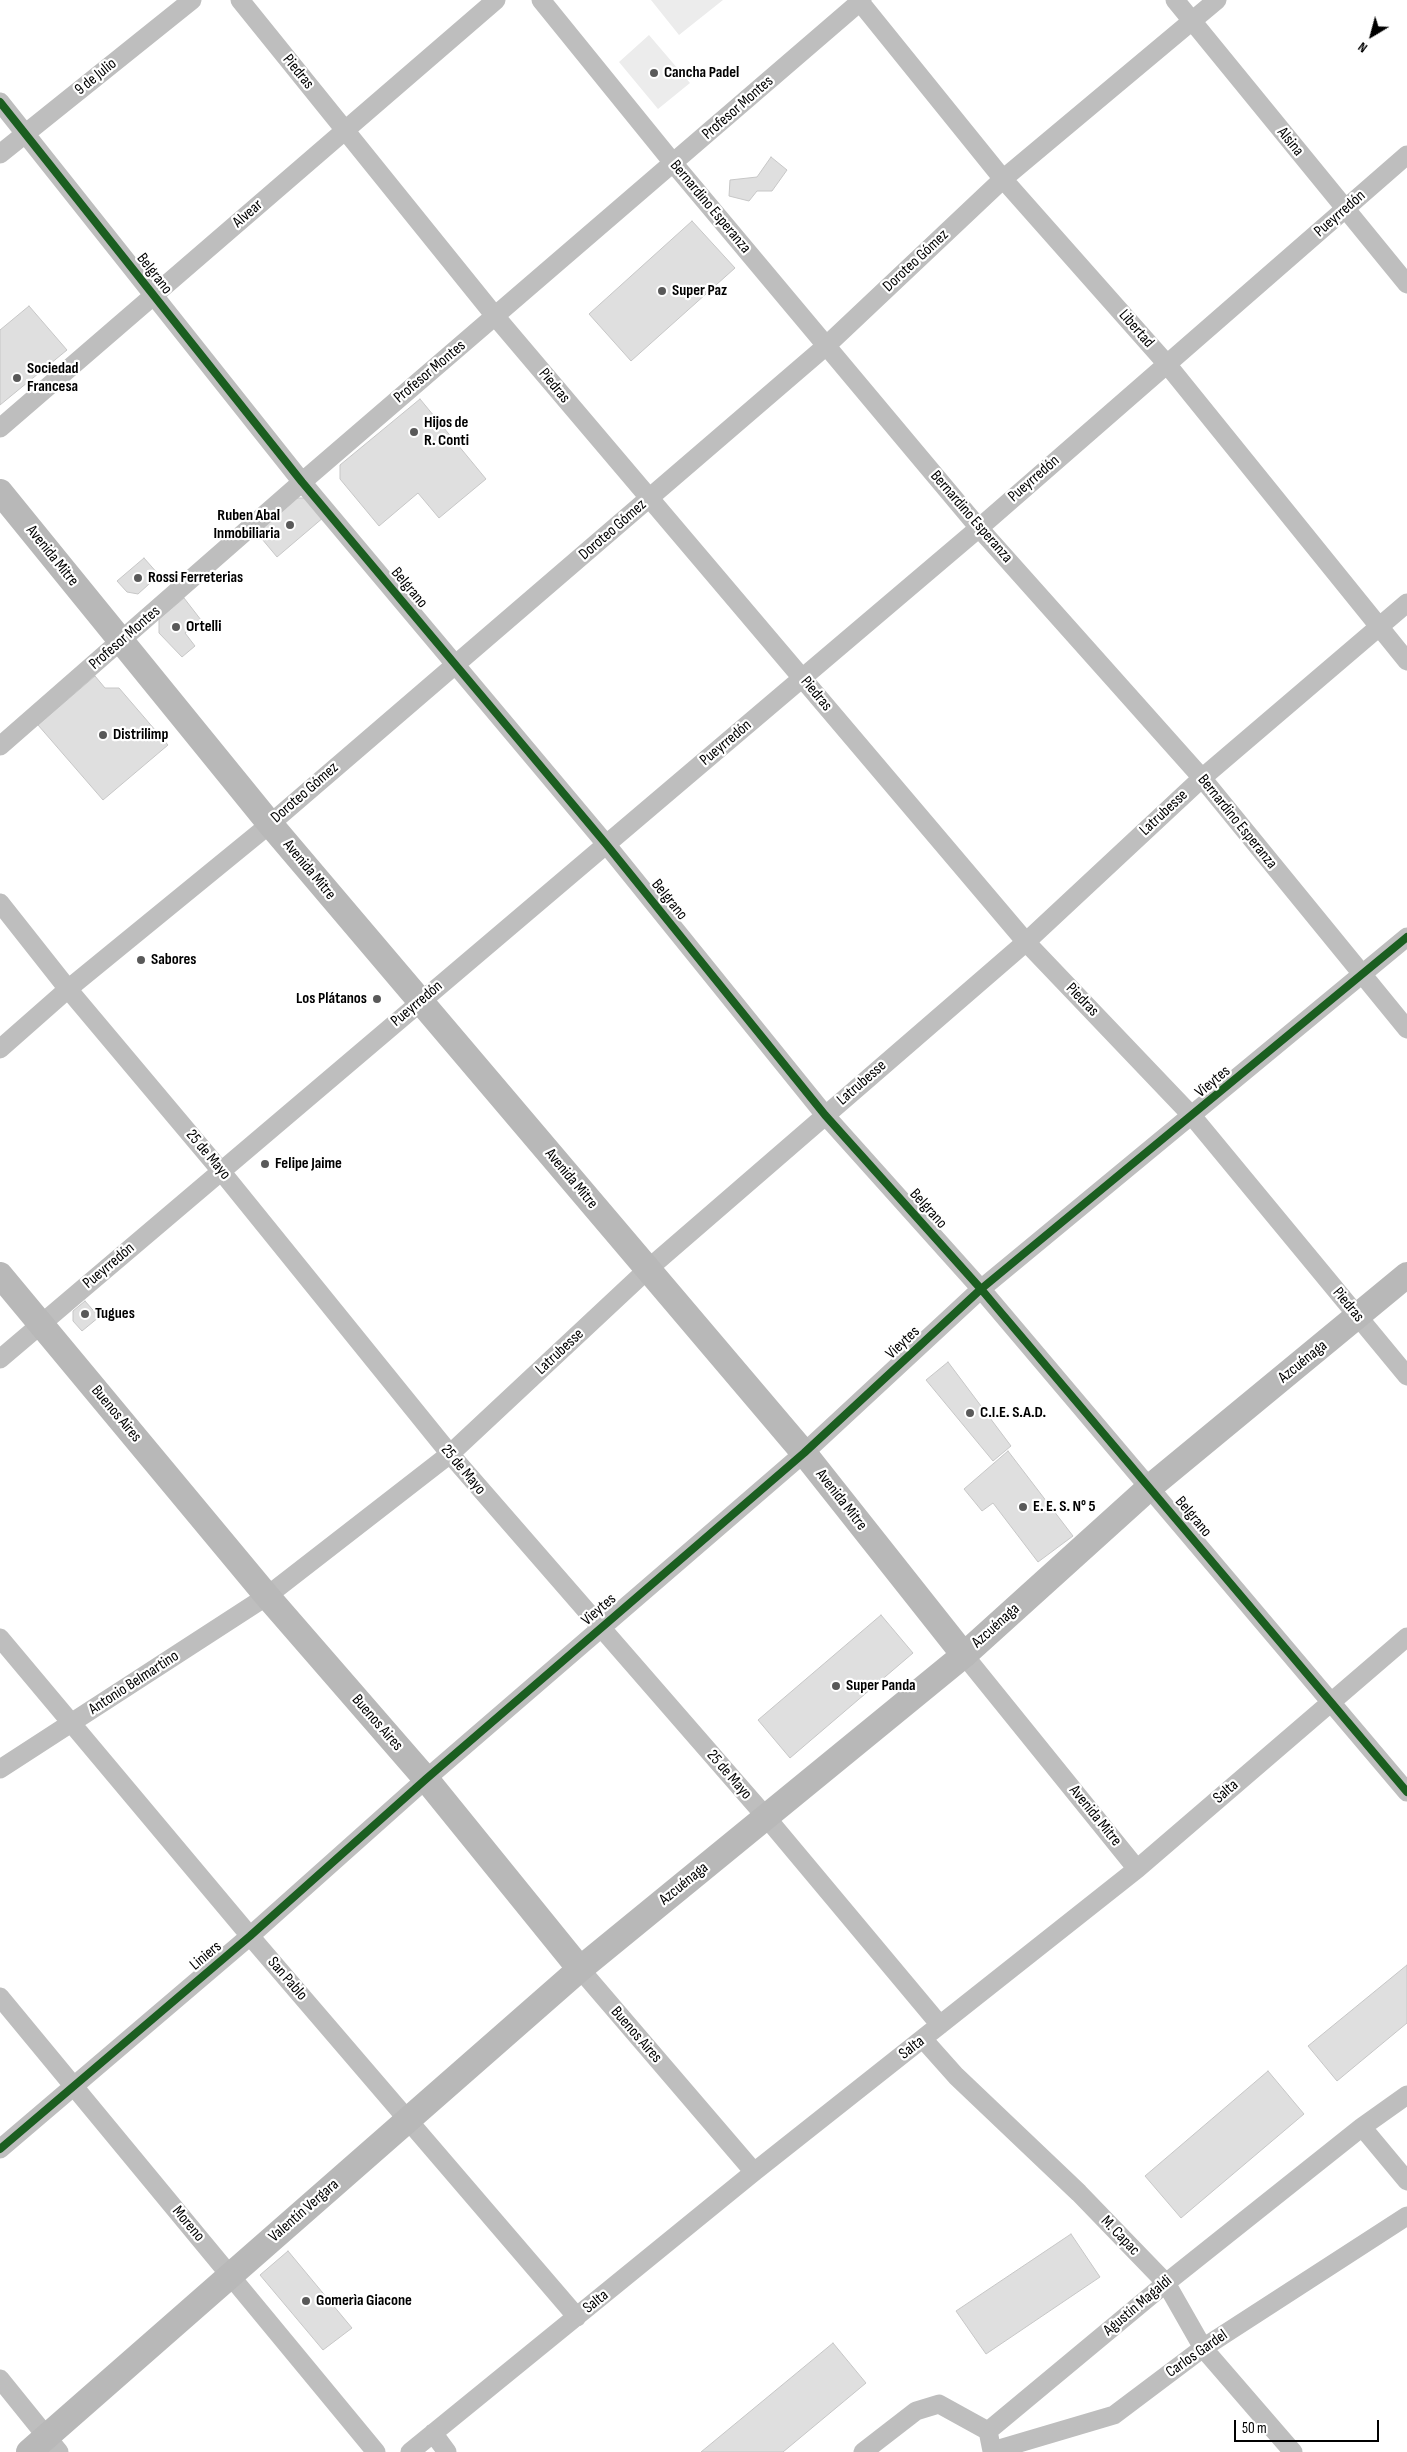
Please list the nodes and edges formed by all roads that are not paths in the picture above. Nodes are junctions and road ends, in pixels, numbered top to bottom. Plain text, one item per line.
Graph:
1 (192, 0) edge
2 (240, 0) edge
3 (496, 0) edge
4 (541, 0) edge
5 (1175, 0) edge
6 (1217, 0) edge
7 (861, 1) edge
8 (1192, 22) junction
9 (0, 102) edge
10 (346, 131) junction
11 (26, 132) junction
12 (0, 154) edge
13 (1407, 155) edge
14 (674, 164) junction
15 (1003, 179) junction
16 (1345, 209) junction
17 (1407, 284) edge
18 (153, 296) junction
19 (496, 316) junction
20 (826, 346) junction
21 (1166, 363) junction
22 (0, 428) edge
23 (302, 482) junction
24 (0, 492) edge
25 (650, 498) junction
26 (979, 528) junction
27 (1407, 603) edge
28 (1378, 628) junction
29 (121, 641) junction
30 (1407, 661) edge
31 (456, 664) junction
32 (802, 678) junction
33 (0, 746) edge
34 (1202, 778) junction
35 (270, 824) junction
36 (606, 844) junction
37 (0, 902) edge
38 (1407, 937) edge
39 (1026, 942) junction
40 (1362, 976) junction
41 (68, 989) junction
42 (421, 1002) junction
43 (1407, 1029) edge
44 (0, 1049) edge
45 (825, 1115) junction
46 (1193, 1117) junction
47 (221, 1170) junction
48 (648, 1269) junction
49 (0, 1275) edge
50 (1407, 1275) edge
51 (982, 1289) junction
52 (1358, 1316) junction
53 (40, 1324) junction
54 (0, 1360) edge
55 (1407, 1376) edge
56 (804, 1453) junction
57 (450, 1454) junction
58 (1150, 1487) junction
59 (267, 1596) junction
60 (599, 1628) junction
61 (1407, 1637) edge
62 (0, 1638) edge
63 (964, 1655) junction
64 (1330, 1702) junction
65 (71, 1724) junction
66 (0, 1769) edge
67 (426, 1779) junction
68 (1407, 1792) edge
69 (766, 1817) junction
70 (1137, 1868) junction
71 (250, 1936) junction
72 (580, 1969) junction
73 (0, 1997) edge
74 (940, 2025) junction
75 (923, 2039) junction
76 (74, 2086) junction
77 (1407, 2094) edge
78 (408, 2121) junction
79 (1362, 2127) junction
80 (0, 2148) edge
81 (754, 2172) junction
82 (1407, 2181) edge
83 (1407, 2216) edge
84 (230, 2275) junction
85 (1166, 2283) junction
86 (577, 2317) junction
87 (1203, 2348) junction
88 (0, 2379) edge
89 (988, 2430) junction
90 (433, 2434) junction
91 (44, 2447) edge
92 (992, 2451) edge
93 (376, 2452) edge
94 (410, 2452) edge
95 (448, 2452) edge
96 (862, 2452) edge
97 (1294, 2452) edge

1 - 11 street, 9 de Julio
2 - 10 street, Piedras
3 - 10 street, Alvear
4 - 14 street, Bernardino Esperanza
5 - 8 street, Alsina
6 - 8 street, Doroteo Gómez
7 - 14 street, Profesor Montes
7 - 15 street, Libertad
8 - 15 street, Doroteo Gómez
8 - 16 street, Alsina
9 - 11 street, Belgrano
10 - 18 street, Alvear
10 - 19 street, Piedras
11 - 12 street, 9 de Julio
11 - 18 street, Belgrano
13 - 16 street, Pueyrredón
14 - 19 street, Profesor Montes
14 - 20 street, Bernardino Esperanza
15 - 20 street, Doroteo Gómez
15 - 21 street, Libertad
16 - 17 street, Alsina
16 - 21 street, Pueyrredón
18 - 22 street, Alvear
18 - 23 street, Belgrano
19 - 23 street, Profesor Montes
19 - 25 street, Piedras
20 - 25 street, Doroteo Gómez
20 - 26 street, Bernardino Esperanza
21 - 26 street, Pueyrredón
21 - 28 street, Libertad
23 - 29 street, Profesor Montes
23 - 31 street, Belgrano
24 - 29 street, Avenida Mitre
25 - 31 street, Doroteo Gómez
25 - 32 street, Piedras
26 - 32 street, Pueyrredón
26 - 34 street, Bernardino Esperanza
27 - 28 street, Latrubesse
28 - 30 street, Libertad
28 - 34 street, Latrubesse
29 - 33 street, Profesor Montes
29 - 35 street, Avenida Mitre
31 - 35 street, Doroteo Gómez
31 - 36 street, Belgrano
32 - 36 street, Pueyrredón
32 - 39 street, Piedras
34 - 39 street, Latrubesse
34 - 40 street, Bernardino Esperanza
35 - 41 street, Doroteo Gómez
35 - 42 street, Avenida Mitre
36 - 42 street, Pueyrredón
36 - 45 street, Belgrano
37 - 41 street, 25 de Mayo
38 - 40 street, Vieytes
39 - 45 street, Latrubesse
39 - 46 street, Piedras
40 - 43 street, Bernardino Esperanza
40 - 46 street, Vieytes
41 - 44 street, Doroteo Gómez
41 - 47 street, 25 de Mayo
42 - 47 street, Pueyrredón
42 - 48 street, Avenida Mitre
45 - 48 street, Latrubesse
45 - 51 street, Belgrano
46 - 51 street, Vieytes
46 - 52 street, Piedras
47 - 53 street, Pueyrredón
47 - 57 street, 25 de Mayo
48 - 56 street, Avenida Mitre
48 - 57 street, Latrubesse
49 - 53 street, Buenos Aires
50 - 52 street, Azcuénaga
51 - 56 street, Vieytes
51 - 58 street, Belgrano
52 - 55 street, Piedras
52 - 58 street, Azcuénaga
53 - 54 street, Pueyrredón
53 - 59 street, Buenos Aires
56 - 60 street, Vieytes
56 - 63 street, Avenida Mitre
57 - 59 street, Latrubesse
57 - 60 street, 25 de Mayo
58 - 63 street, Azcuénaga
58 - 64 street, Belgrano
59 - 65 street, Antonio Belmartino
59 - 67 street, Buenos Aires
60 - 67 street, Vieytes
60 - 69 street, 25 de Mayo
61 - 64 street, Salta
62 - 65 street, San Pablo
63 - 69 street, Azcuénaga
63 - 70 street, Avenida Mitre
64 - 68 street, Belgrano
64 - 70 street, Salta
65 - 66 street, Antonio Belmartino
65 - 71 street, San Pablo
67 - 71 street, Liniers
67 - 72 street, Buenos Aires
69 - 72 street, Azcuénaga
69 - 74 street, 25 de Mayo
70 - 74 street, Salta
71 - 76 street, Liniers
71 - 78 street, San Pablo
72 - 78 street, Valentín Vergara
72 - 81 street, Buenos Aires
73 - 76 street, Moreno
74 - 75 street, Salta
75 - 81 street, Salta
75 - 85 street, M. Capac
76 - 80 street, Liniers
76 - 84 street, Moreno
77 - 79 street, Agustín Magaldi
78 - 84 street, Valentín Vergara
78 - 86 street, San Pablo
79 - 82 street
79 - 85 street, Agustín Magaldi
81 - 86 street, Salta
83 - 87 street, Carlos Gardel
84 - 91 street, Valentín Vergara
84 - 93 street, Moreno
85 - 87 street, M. Capac
85 - 89 street, Agustín Magaldi
86 - 90 street, Salta
87 - 92 street, Carlos Gardel
87 - 97 street, M. Capac
88 - 91 street
89 - 92 street, Carlos Gardel
89 - 96 street
90 - 94 street, Salta
90 - 95 street

